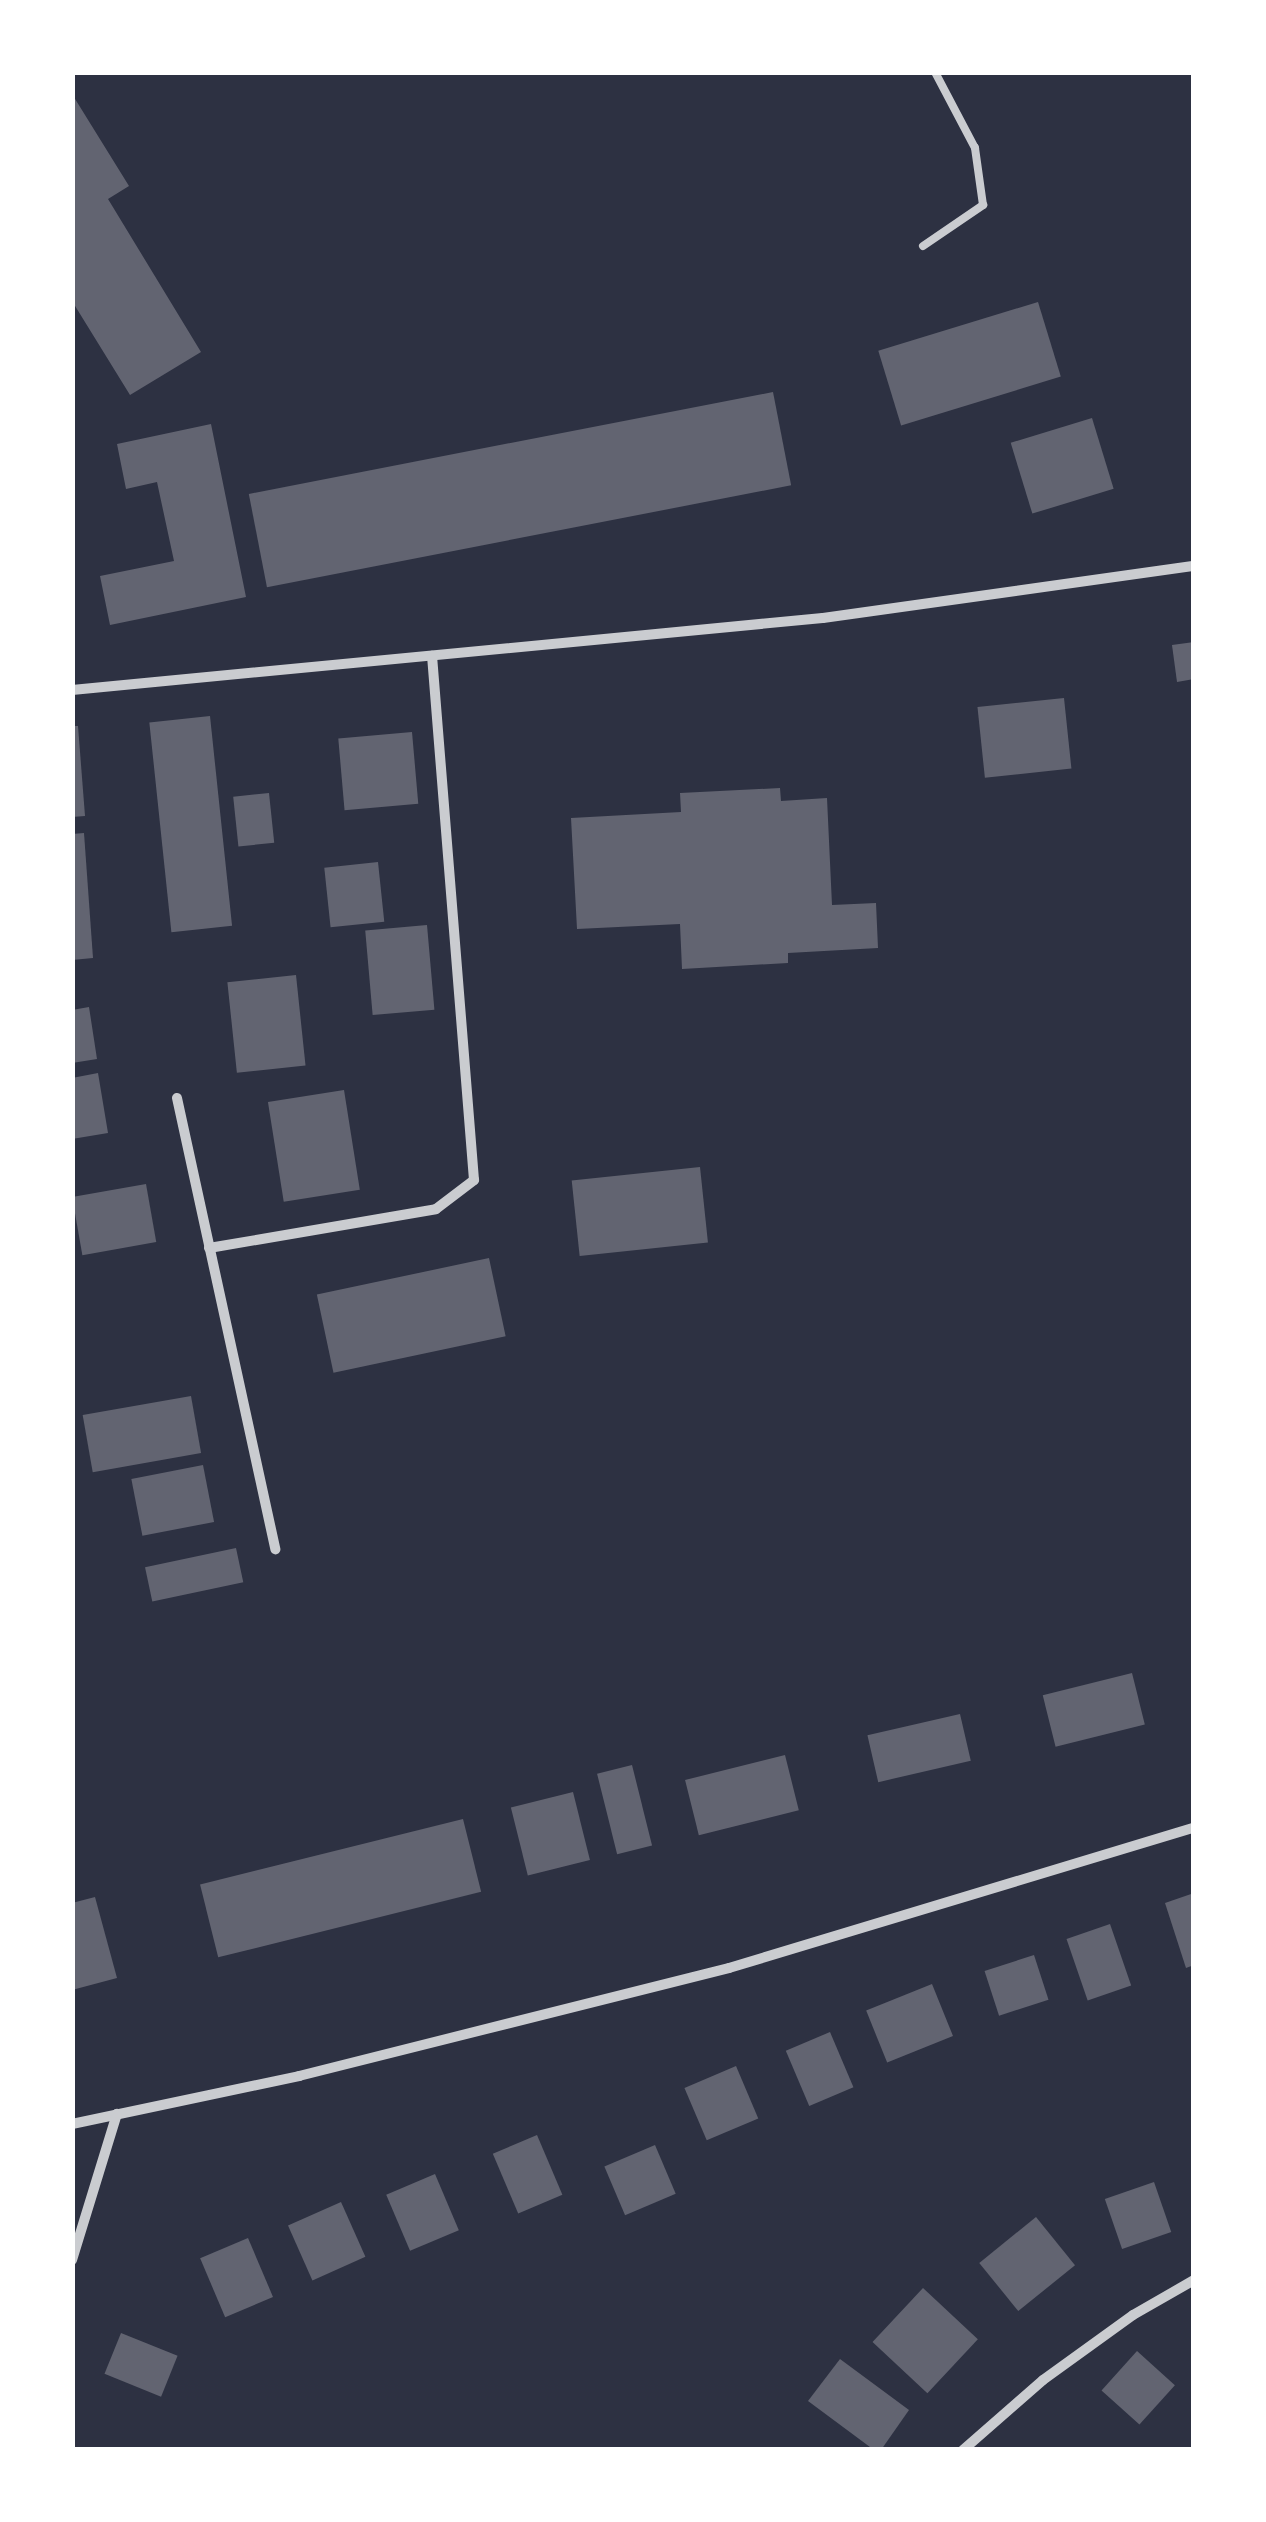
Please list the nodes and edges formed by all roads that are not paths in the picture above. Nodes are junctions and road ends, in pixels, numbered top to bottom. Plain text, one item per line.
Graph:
1 (935, 72) edge
2 (923, 246) dead end
3 (1194, 566) edge
4 (432, 656) junction
5 (72, 690) edge
6 (176, 1098) dead end
7 (209, 1248) junction
8 (275, 1549) dead end
9 (1194, 1828) edge
10 (118, 2114) junction
11 (72, 2124) edge
12 (72, 2260) edge
13 (1194, 2280) edge
14 (963, 2450) edge

1 - 2 lane
3 - 4 street
4 - 5 street
4 - 7 street
6 - 7 street
7 - 8 street
9 - 10 street
10 - 11 street
10 - 12 street
13 - 14 street

